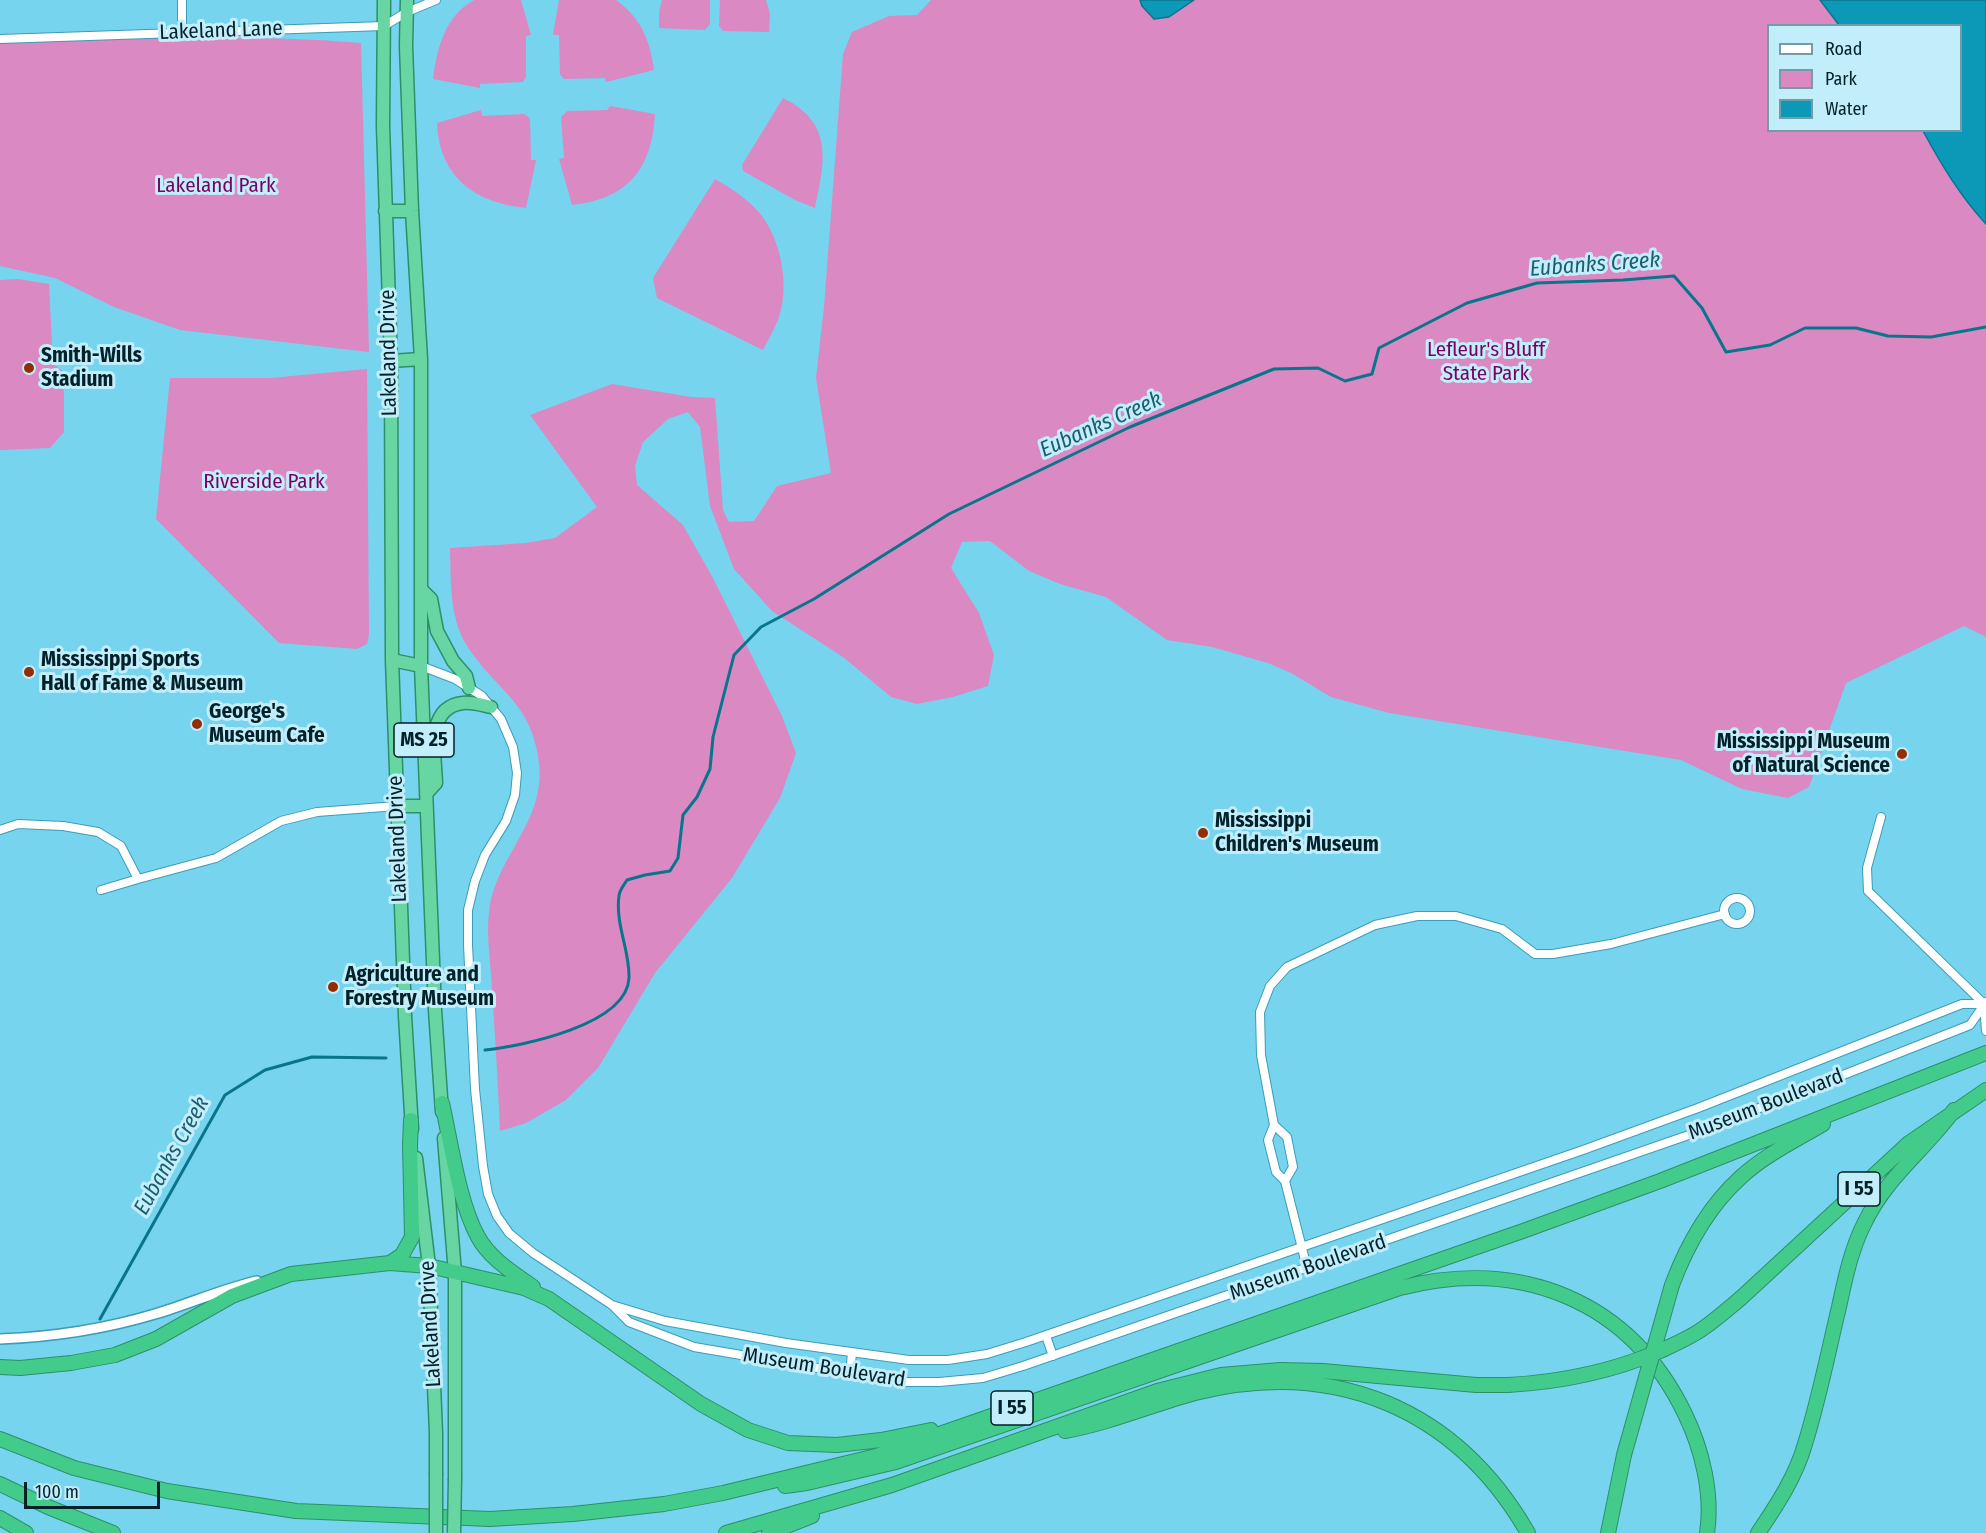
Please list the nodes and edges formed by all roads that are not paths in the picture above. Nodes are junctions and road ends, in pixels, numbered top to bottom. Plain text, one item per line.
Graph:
1 (182, 0) edge
2 (384, 0) edge
3 (436, 0) edge
4 (407, 6) edge
5 (384, 26) junction
6 (182, 33) junction
7 (0, 39) edge
8 (385, 211) junction
9 (412, 211) junction
10 (421, 359) junction
11 (391, 361) junction
12 (421, 589) junction
13 (392, 660) junction
14 (421, 666) junction
15 (469, 688) junction
16 (491, 707) junction
17 (426, 800) junction
18 (397, 806) junction
19 (1881, 817) dead end
20 (0, 830) edge
21 (138, 879) junction
22 (101, 890) dead end
23 (1725, 914) dead end
24 (1985, 1004) edge
25 (1986, 1031) edge
26 (1986, 1053) edge
27 (1986, 1090) edge
28 (442, 1103) junction
29 (1856, 1104) junction
30 (1954, 1110) junction
31 (411, 1120) junction
32 (1274, 1125) junction
33 (1285, 1181) junction
34 (1300, 1248) junction
35 (390, 1263) junction
36 (429, 1266) junction
37 (1307, 1268) junction
38 (455, 1273) junction
39 (291, 1274) junction
40 (549, 1299) junction
41 (612, 1305) junction
42 (1046, 1336) junction
43 (0, 1339) edge
44 (852, 1353) junction
45 (1053, 1356) junction
46 (0, 1367) edge
47 (850, 1374) junction
48 (978, 1421) junction
49 (1030, 1437) junction
50 (0, 1439) edge
51 (0, 1485) edge
52 (892, 1485) junction
53 (723, 1493) junction
54 (0, 1518) edge
55 (26, 1533) edge
56 (113, 1533) edge
57 (436, 1533) edge
58 (454, 1533) edge
59 (726, 1533) edge
60 (769, 1533) edge
61 (1528, 1533) edge
62 (1608, 1533) edge
63 (1707, 1533) edge
64 (1758, 1533) edge

1 - 6 street
2 - 5 highway, Lakeland Drive / MS 25
3 - 4 street, Lakeland Lane
4 - 5 street, Lakeland Lane
4 - 9 highway, Lakeland Drive / MS 25
5 - 6 street, Lakeland Lane
5 - 8 highway, Lakeland Drive / MS 25
6 - 7 street, Lakeland Lane
8 - 9 highway
8 - 11 highway, Lakeland Drive / MS 25
9 - 10 highway, Lakeland Drive / MS 25
10 - 11 highway
10 - 12 highway, Lakeland Drive / MS 25
11 - 13 highway, Lakeland Drive / MS 25
12 - 14 highway, Lakeland Drive / MS 25
12 - 15 highway
13 - 14 highway
13 - 18 highway, Lakeland Drive / MS 25
14 - 15 street, Museum Boulevard
14 - 17 highway, Lakeland Drive / MS 25
15 - 16 street, Museum Boulevard
16 - 17 highway
16 - 41 street, Museum Boulevard
17 - 18 highway
17 - 28 highway, Lakeland Drive / MS 25
18 - 21 street
18 - 31 highway, Lakeland Drive / MS 25
19 - 24 street
20 - 21 street
21 - 22 street
23 - 32 street
24 - 25 street
24 - 34 street, Museum Boulevard
24 - 37 street, Museum Boulevard
26 - 29 highway, I 55
27 - 30 highway, I 55
28 - 38 highway, Lakeland Drive / MS 25
28 - 40 highway
29 - 48 highway, I 55
29 - 62 highway, bridge
30 - 49 highway, I 55, bridge
30 - 64 highway
31 - 35 highway
31 - 36 highway, Lakeland Drive / MS 25
32 - 33 street
32 - 33 street
33 - 34 street
34 - 37 street
34 - 42 street, Museum Boulevard
35 - 36 highway
35 - 39 highway
36 - 38 highway
36 - 57 highway, Lakeland Drive / MS 25, bridge
37 - 45 street, Museum Boulevard
38 - 40 highway
38 - 58 highway, Lakeland Drive / MS 25, bridge
39 - 43 street
39 - 46 highway
40 - 48 highway
41 - 44 street, Museum Boulevard
41 - 47 street, Museum Boulevard
42 - 44 street, Museum Boulevard
42 - 45 street
44 - 47 street
45 - 47 street, Museum Boulevard
48 - 53 highway, I 55
49 - 52 highway, I 55
49 - 61 highway
50 - 53 highway, I 55
51 - 56 highway
52 - 59 highway, I 55
52 - 60 highway
53 - 63 highway
54 - 55 highway

